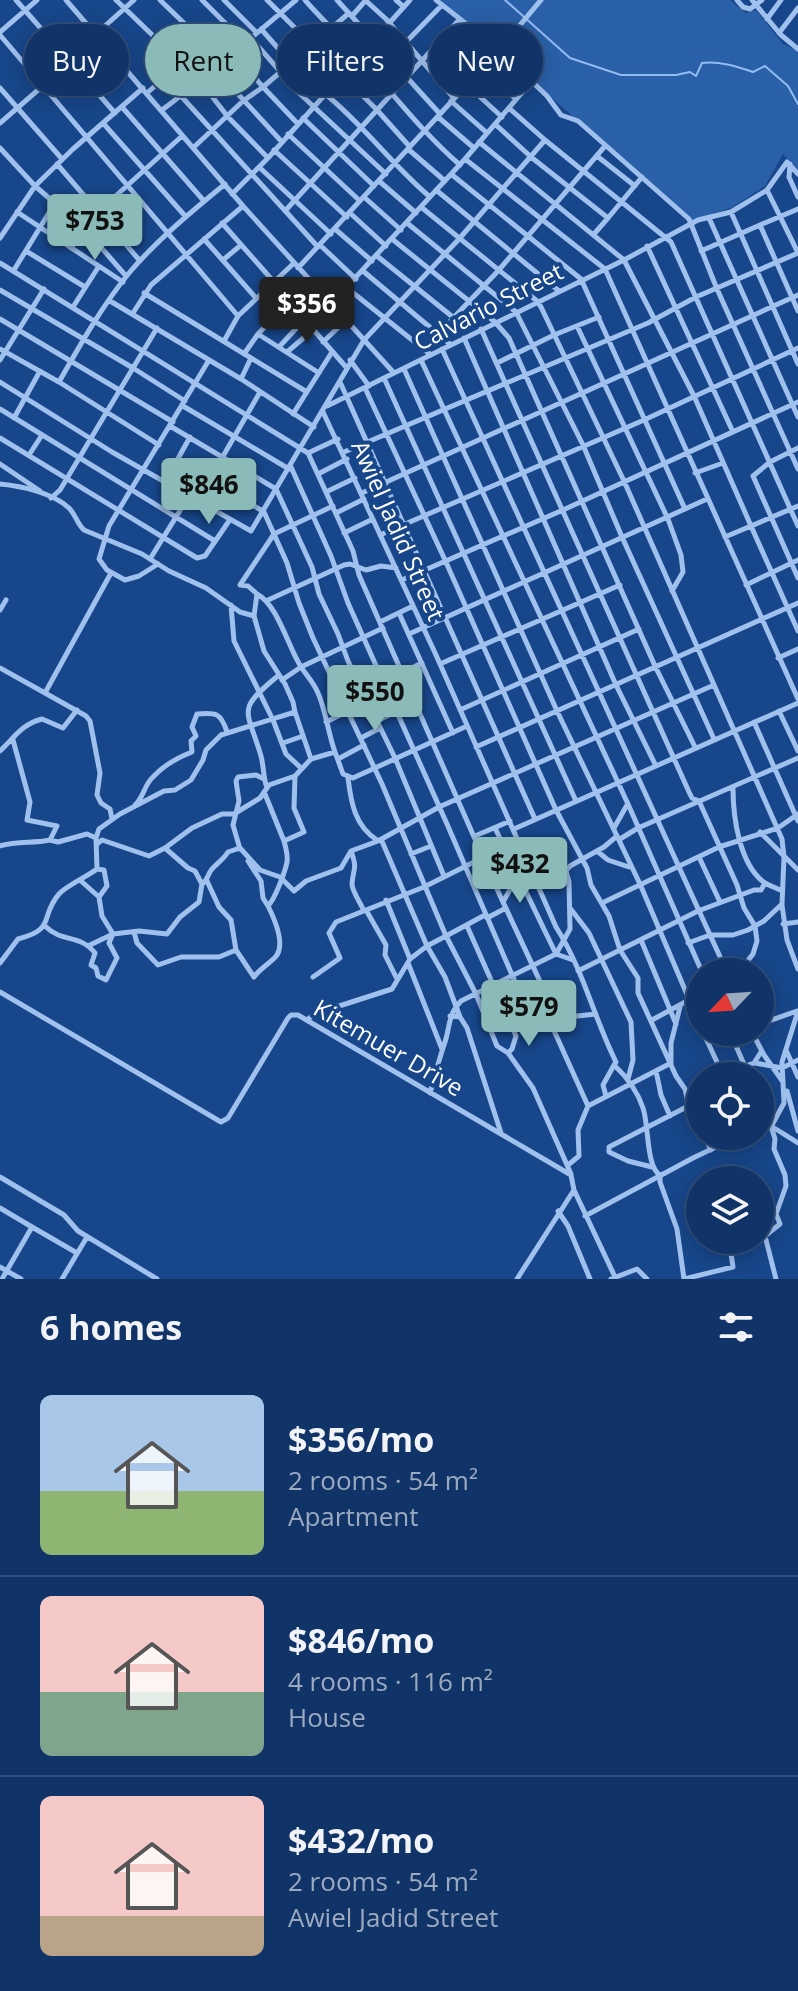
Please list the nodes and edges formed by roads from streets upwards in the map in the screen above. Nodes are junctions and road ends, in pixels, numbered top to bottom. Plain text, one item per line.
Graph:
1 (16, 0) edge
2 (37, 0) edge
3 (66, 0) edge
4 (116, 0) edge
5 (134, 0) edge
6 (160, 0) edge
7 (202, 0) edge
8 (224, 0) edge
9 (267, 0) edge
10 (296, 0) edge
11 (305, 0) edge
12 (337, 0) edge
13 (365, 0) edge
14 (396, 0) edge
15 (410, 0) edge
16 (541, 0) edge
17 (737, 0) edge
18 (752, 0) edge
19 (762, 0) edge
20 (781, 0) edge
21 (439, 2) edge
22 (757, 6) junction
23 (404, 7) junction
24 (125, 8) junction
25 (798, 8) edge
26 (25, 10) junction
27 (281, 13) junction
28 (351, 14) junction
29 (767, 19) junction
30 (459, 20) junction
31 (37, 24) edge
32 (87, 24) edge
33 (109, 24) edge
34 (185, 24) edge
35 (230, 24) edge
36 (251, 24) edge
37 (292, 24) edge
38 (325, 24) edge
39 (336, 24) edge
40 (359, 24) edge
41 (389, 24) joint
42 (464, 24) edge
43 (520, 24) edge
44 (145, 28) edge
45 (261, 29) edge
46 (261, 33) edge
47 (413, 33) edge
48 (779, 33) junction
49 (0, 34) edge
50 (277, 49) edge
51 (798, 49) edge
52 (413, 52) edge
53 (261, 53) edge
54 (421, 60) junction
55 (24, 62) edge
56 (277, 69) edge
57 (413, 69) edge
58 (129, 73) edge
59 (277, 75) edge
60 (261, 85) edge
61 (413, 85) edge
62 (263, 87) junction
63 (0, 88) edge
64 (145, 91) joint
65 (543, 95) edge
66 (31, 96) edge
67 (52, 96) edge
68 (100, 96) edge
69 (149, 96) edge
70 (181, 96) joint
71 (212, 96) edge
72 (239, 96) edge
73 (303, 96) edge
74 (322, 96) edge
75 (325, 96) edge
76 (363, 96) edge
77 (390, 96) edge
78 (394, 96) edge
79 (455, 96) edge
80 (479, 96) edge
81 (513, 96) edge
82 (519, 96) edge
83 (452, 99) junction
84 (516, 99) junction
85 (243, 101) junction
86 (122, 107) junction
87 (314, 107) junction
88 (17, 108) junction
89 (509, 108) junction
90 (162, 110) junction
91 (377, 110) junction
92 (115, 113) junction
93 (439, 115) junction
94 (228, 117) junction
95 (502, 117) junction
96 (300, 121) junction
97 (0, 123) edge
98 (103, 123) junction
99 (495, 124) junction
100 (362, 128) junction
101 (211, 131) junction
102 (423, 131) junction
103 (487, 133) junction
104 (288, 134) junction
105 (182, 136) junction
106 (87, 137) junction
107 (350, 140) junction
108 (545, 140) junction
109 (282, 142) junction
110 (479, 142) junction
111 (605, 146) junction
112 (0, 148) edge
113 (193, 148) junction
114 (409, 148) junction
115 (474, 148) junction
116 (274, 150) junction
117 (338, 152) junction
118 (162, 153) junction
119 (597, 156) junction
120 (531, 157) junction
121 (268, 158) junction
122 (465, 159) junction
123 (59, 161) junction
124 (394, 164) junction
125 (790, 164) junction
126 (460, 165) junction
127 (259, 167) junction
128 (324, 167) junction
129 (146, 170) junction
130 (584, 172) junction
131 (386, 174) junction
132 (451, 174) junction
133 (518, 174) junction
134 (798, 174) edge
135 (252, 175) junction
136 (642, 177) junction
137 (445, 181) junction
138 (225, 184) junction
139 (309, 184) junction
140 (376, 184) junction
141 (35, 186) junction
142 (635, 186) junction
143 (126, 187) junction
144 (572, 188) junction
145 (436, 190) junction
146 (503, 190) junction
147 (767, 190) junction
148 (232, 194) junction
149 (430, 197) junction
150 (798, 197) edge
151 (362, 199) junction
152 (295, 200) junction
153 (204, 201) junction
154 (623, 201) junction
155 (55, 203) junction
156 (557, 204) junction
157 (243, 206) junction
158 (488, 206) junction
159 (421, 207) junction
160 (798, 209) edge
161 (285, 211) junction
162 (17, 212) junction
163 (98, 212) junction
164 (731, 212) junction
165 (416, 213) junction
166 (348, 215) junction
167 (781, 216) junction
168 (186, 217) junction
169 (608, 218) junction
170 (709, 218) junction
171 (542, 221) junction
172 (222, 223) junction
173 (407, 223) junction
174 (474, 223) junction
175 (690, 224) junction
176 (760, 225) junction
177 (40, 227) junction
178 (3, 229) edge
179 (85, 229) junction
180 (401, 230) junction
181 (333, 231) junction
182 (167, 234) junction
183 (594, 234) junction
184 (740, 234) junction
185 (666, 236) junction
186 (527, 237) junction
187 (0, 238) edge
188 (204, 239) junction
189 (392, 239) junction
190 (459, 239) junction
191 (720, 243) junction
192 (241, 245) junction
193 (319, 246) junction
194 (386, 246) junction
195 (647, 246) junction
196 (71, 248) junction
197 (26, 251) junction
198 (701, 251) junction
199 (512, 252) junction
200 (798, 253) edge
201 (445, 254) junction
202 (184, 255) junction
203 (375, 259) junction
204 (223, 260) junction
205 (624, 260) junction
206 (140, 261) junction
207 (777, 262) junction
208 (0, 263) edge
209 (296, 265) junction
210 (99, 266) junction
211 (605, 269) junction
212 (14, 270) junction
213 (430, 270) junction
214 (757, 270) junction
215 (363, 271) junction
216 (498, 271) junction
217 (124, 279) junction
218 (356, 279) junction
219 (581, 279) junction
220 (736, 280) junction
221 (309, 281) junction
222 (274, 282) junction
223 (484, 285) junction
224 (415, 286) junction
225 (85, 287) junction
226 (347, 288) junction
227 (44, 289) junction
228 (717, 289) junction
229 (0, 290) edge
230 (559, 291) junction
231 (144, 293) junction
232 (696, 297) junction
233 (795, 297) edge
234 (256, 298) junction
235 (469, 300) junction
236 (110, 301) junction
237 (537, 301) junction
238 (289, 302) junction
239 (400, 302) junction
240 (330, 305) junction
241 (73, 307) junction
242 (677, 307) junction
243 (773, 308) junction
244 (32, 309) junction
245 (798, 311) edge
246 (516, 312) junction
247 (133, 313) junction
248 (238, 316) junction
249 (753, 316) junction
250 (385, 317) junction
251 (599, 317) junction
252 (454, 318) junction
253 (654, 318) junction
254 (0, 319) edge
255 (96, 320) junction
256 (304, 320) junction
257 (345, 321) junction
258 (495, 322) junction
259 (733, 325) junction
260 (577, 326) junction
261 (157, 328) junction
262 (481, 329) junction
263 (632, 329) junction
264 (18, 330) junction
265 (313, 330) junction
266 (258, 334) junction
267 (438, 334) junction
268 (713, 334) junction
269 (554, 335) junction
270 (83, 338) junction
271 (464, 338) junction
272 (608, 339) junction
273 (364, 340) junction
274 (224, 341) junction
275 (323, 342) junction
276 (694, 343) junction
277 (451, 345) junction
278 (534, 345) junction
279 (279, 347) junction
280 (587, 348) junction
281 (442, 349) junction
282 (795, 349) edge
283 (2, 350) edge
284 (143, 351) junction
285 (287, 352) junction
286 (332, 352) junction
287 (673, 353) junction
288 (244, 354) junction
289 (516, 354) junction
290 (431, 355) junction
291 (251, 358) junction
292 (565, 358) junction
293 (0, 360) edge
294 (209, 360) junction
295 (350, 360) junction
296 (421, 360) junction
297 (772, 360) junction
298 (71, 361) junction
299 (497, 363) junction
300 (647, 364) junction
301 (798, 364) edge
302 (346, 367) junction
303 (545, 367) junction
304 (133, 368) junction
305 (404, 369) junction
306 (753, 370) junction
307 (40, 371) junction
308 (319, 373) junction
309 (394, 373) junction
310 (624, 374) junction
311 (526, 376) junction
312 (384, 378) junction
313 (241, 379) junction
314 (734, 379) junction
315 (339, 381) junction
316 (0, 382) edge
317 (59, 382) junction
318 (604, 383) junction
319 (506, 384) junction
320 (194, 385) junction
321 (367, 387) junction
322 (714, 388) junction
323 (120, 390) junction
324 (260, 392) junction
325 (307, 392) junction
326 (486, 392) junction
327 (583, 393) junction
328 (694, 396) junction
329 (26, 397) junction
330 (346, 397) junction
331 (465, 401) junction
332 (562, 402) junction
333 (795, 403) edge
334 (184, 404) junction
335 (0, 409) edge
336 (324, 409) junction
337 (668, 409) junction
338 (445, 410) junction
339 (543, 411) junction
340 (107, 412) junction
341 (293, 414) junction
342 (774, 414) junction
343 (247, 417) junction
344 (426, 417) junction
345 (798, 417) edge
346 (14, 418) junction
347 (644, 420) junction
348 (523, 421) junction
349 (753, 423) junction
350 (172, 424) junction
351 (407, 426) junction
352 (314, 427) junction
353 (624, 428) junction
354 (503, 429) junction
355 (733, 432) junction
356 (387, 434) junction
357 (42, 435) junction
358 (190, 437) junction
359 (235, 437) junction
360 (604, 437) junction
361 (90, 438) junction
362 (0, 439) edge
363 (338, 439) junction
364 (482, 440) junction
365 (714, 441) junction
366 (366, 443) junction
367 (159, 445) junction
368 (583, 445) junction
369 (462, 448) junction
370 (798, 448) edge
371 (301, 450) junction
372 (790, 452) junction
373 (308, 453) junction
374 (688, 453) junction
375 (29, 455) junction
376 (562, 455) junction
377 (346, 456) junction
378 (78, 457) junction
379 (444, 457) junction
380 (222, 458) junction
381 (178, 459) junction
382 (770, 462) junction
383 (231, 463) junction
384 (723, 463) junction
385 (0, 464) edge
386 (543, 464) junction
387 (664, 464) junction
388 (425, 466) junction
389 (290, 468) junction
390 (798, 469) edge
391 (144, 470) junction
392 (644, 472) junction
393 (522, 473) junction
394 (695, 473) junction
395 (318, 474) junction
396 (405, 475) junction
397 (66, 478) junction
398 (355, 478) junction
399 (624, 481) junction
400 (165, 482) junction
401 (502, 482) junction
402 (0, 484) edge
403 (219, 484) junction
404 (385, 484) junction
405 (132, 489) junction
406 (276, 489) junction
407 (602, 490) junction
408 (482, 491) junction
409 (326, 492) junction
410 (189, 496) junction
411 (363, 496) junction
412 (49, 497) junction
413 (464, 498) junction
414 (583, 499) junction
415 (707, 499) junction
416 (333, 506) junction
417 (798, 506) edge
418 (205, 507) junction
419 (443, 507) junction
420 (118, 509) junction
421 (685, 509) junction
422 (791, 509) junction
423 (563, 510) junction
424 (264, 512) junction
425 (336, 513) junction
426 (312, 516) junction
427 (424, 516) junction
428 (176, 517) junction
429 (771, 517) junction
430 (373, 519) junction
431 (543, 519) junction
432 (668, 519) junction
433 (229, 521) junction
434 (294, 525) junction
435 (403, 526) junction
436 (751, 526) junction
437 (798, 526) edge
438 (645, 527) junction
439 (523, 528) junction
440 (344, 533) junction
441 (274, 534) junction
442 (380, 535) junction
443 (502, 537) junction
444 (622, 537) junction
445 (725, 537) junction
446 (163, 538) junction
447 (105, 539) junction
448 (215, 541) junction
449 (484, 545) junction
450 (602, 546) junction
451 (464, 553) junction
452 (584, 555) junction
453 (150, 559) junction
454 (445, 560) junction
455 (795, 561) edge
456 (564, 563) junction
457 (158, 564) junction
458 (359, 567) junction
459 (335, 568) junction
460 (396, 568) junction
461 (423, 570) junction
462 (543, 572) junction
463 (111, 573) junction
464 (771, 573) junction
465 (315, 578) junction
466 (798, 578) edge
467 (402, 580) junction
468 (523, 581) junction
469 (620, 585) junction
470 (746, 585) junction
471 (296, 587) junction
472 (505, 591) junction
473 (672, 591) junction
474 (257, 594) junction
475 (602, 594) junction
476 (6, 600) dead end
477 (486, 600) junction
478 (266, 601) junction
479 (581, 602) junction
480 (798, 603) edge
481 (231, 605) junction
482 (413, 606) junction
483 (466, 608) junction
484 (787, 608) junction
485 (0, 610) edge
486 (561, 611) junction
487 (399, 613) junction
488 (254, 616) junction
489 (446, 617) junction
490 (542, 620) junction
491 (761, 620) junction
492 (381, 625) junction
493 (424, 628) junction
494 (521, 628) junction
495 (639, 629) junction
496 (798, 631) edge
497 (409, 634) junction
498 (363, 637) junction
499 (502, 637) junction
500 (621, 637) junction
501 (482, 645) junction
502 (342, 647) junction
503 (600, 647) junction
504 (696, 647) junction
505 (798, 649) edge
506 (462, 654) junction
507 (581, 655) junction
508 (323, 656) junction
509 (675, 656) junction
510 (778, 658) junction
511 (422, 663) junction
512 (440, 664) junction
513 (562, 665) junction
514 (655, 666) junction
515 (301, 667) junction
516 (0, 668) edge
517 (403, 672) junction
518 (541, 674) junction
519 (638, 675) junction
520 (281, 677) junction
521 (408, 681) junction
522 (522, 682) junction
523 (616, 685) junction
524 (714, 685) junction
525 (386, 691) junction
526 (259, 692) junction
527 (503, 692) junction
528 (598, 692) junction
529 (45, 693) junction
530 (693, 694) junction
531 (483, 700) junction
532 (367, 701) junction
533 (417, 701) junction
534 (798, 701) edge
535 (579, 702) junction
536 (673, 703) junction
537 (77, 710) junction
538 (348, 710) junction
539 (460, 710) junction
540 (396, 711) junction
541 (557, 711) junction
542 (652, 711) junction
543 (779, 711) junction
544 (295, 712) junction
545 (539, 719) junction
546 (273, 720) junction
547 (632, 720) junction
548 (377, 721) junction
549 (326, 722) junction
550 (754, 722) junction
551 (467, 726) junction
552 (250, 728) junction
553 (380, 728) junction
554 (519, 728) junction
555 (615, 728) junction
556 (734, 730) junction
557 (227, 732) junction
558 (453, 733) junction
559 (303, 736) junction
560 (499, 737) junction
561 (595, 737) junction
562 (361, 738) junction
563 (714, 739) junction
564 (13, 740) junction
565 (434, 741) junction
566 (283, 743) junction
567 (364, 745) junction
568 (476, 747) junction
569 (575, 747) junction
570 (695, 747) junction
571 (412, 750) junction
572 (0, 751) edge
573 (798, 751) edge
574 (337, 756) junction
575 (555, 756) junction
576 (395, 758) junction
577 (674, 758) junction
578 (798, 758) edge
579 (311, 759) junction
580 (536, 765) junction
581 (656, 766) junction
582 (301, 768) junction
583 (374, 768) junction
584 (773, 769) junction
585 (516, 774) junction
586 (637, 774) junction
587 (295, 776) junction
588 (348, 778) junction
589 (754, 778) junction
590 (264, 779) junction
591 (618, 783) junction
592 (494, 784) junction
593 (733, 788) junction
594 (266, 791) junction
595 (597, 791) junction
596 (460, 800) junction
597 (576, 801) junction
598 (699, 801) junction
599 (628, 804) junction
600 (439, 807) junction
601 (131, 808) junction
602 (556, 810) junction
603 (234, 814) junction
604 (797, 817) edge
605 (422, 818) junction
606 (112, 819) junction
607 (535, 819) junction
608 (659, 820) junction
609 (510, 821) junction
610 (399, 828) junction
611 (495, 828) junction
612 (614, 828) junction
613 (638, 828) junction
614 (778, 828) junction
615 (99, 829) junction
616 (514, 829) junction
617 (760, 832) junction
618 (87, 834) junction
619 (475, 836) junction
620 (618, 837) junction
621 (739, 839) junction
622 (50, 840) junction
623 (380, 840) junction
624 (610, 840) junction
625 (96, 841) junction
626 (284, 841) junction
627 (0, 846) edge
628 (431, 846) junction
629 (719, 847) junction
630 (165, 848) junction
631 (240, 848) junction
632 (351, 851) junction
633 (597, 851) junction
634 (411, 854) junction
635 (484, 857) junction
636 (699, 857) junction
637 (784, 857) junction
638 (583, 858) junction
639 (679, 866) junction
640 (465, 867) junction
641 (629, 867) junction
642 (97, 869) junction
643 (798, 870) edge
644 (532, 871) junction
645 (659, 875) junction
646 (444, 876) junction
647 (280, 877) junction
648 (516, 880) junction
649 (81, 881) junction
650 (764, 882) junction
651 (204, 883) junction
652 (640, 884) junction
653 (424, 887) junction
654 (496, 887) junction
655 (782, 891) junction
656 (406, 894) junction
657 (741, 895) junction
658 (99, 897) junction
659 (386, 900) junction
660 (720, 902) junction
661 (602, 903) junction
662 (782, 904) junction
663 (504, 905) junction
664 (268, 906) junction
665 (569, 907) junction
666 (365, 910) junction
667 (698, 911) junction
668 (486, 917) junction
669 (679, 921) junction
670 (798, 922) edge
671 (783, 924) junction
672 (45, 926) junction
673 (467, 926) junction
674 (755, 926) junction
675 (660, 931) junction
676 (134, 932) junction
677 (113, 934) junction
678 (710, 935) junction
679 (446, 936) junction
680 (565, 939) junction
681 (641, 940) junction
682 (688, 943) junction
683 (90, 945) junction
684 (427, 946) junction
685 (236, 950) junction
686 (620, 950) junction
687 (556, 954) junction
688 (695, 958) edge
689 (721, 958) edge
690 (750, 958) edge
691 (573, 960) junction
692 (601, 960) junction
693 (409, 961) junction
694 (0, 963) edge
695 (533, 965) junction
696 (798, 969) edge
697 (578, 971) junction
698 (512, 975) junction
699 (313, 977) dead end
700 (398, 980) junction
701 (493, 985) junction
702 (0, 992) edge
703 (686, 992) edge
704 (476, 994) junction
705 (686, 1002) edge
706 (456, 1006) junction
707 (681, 1006) junction
708 (686, 1009) edge
709 (670, 1011) junction
710 (798, 1011) edge
711 (596, 1014) junction
712 (450, 1016) junction
713 (460, 1017) junction
714 (774, 1019) edge
715 (307, 1020) junction
716 (558, 1020) junction
717 (652, 1020) junction
718 (551, 1024) junction
719 (676, 1024) junction
720 (759, 1046) edge
721 (442, 1050) junction
722 (786, 1050) junction
723 (762, 1051) junction
724 (508, 1053) junction
725 (795, 1061) edge
726 (755, 1062) edge
727 (769, 1062) edge
728 (671, 1063) junction
729 (614, 1065) junction
730 (774, 1065) edge
731 (782, 1068) junction
732 (774, 1069) edge
733 (656, 1071) junction
734 (798, 1077) edge
735 (782, 1080) junction
736 (630, 1082) junction
737 (430, 1093) junction
738 (686, 1094) edge
739 (606, 1096) junction
740 (588, 1106) junction
741 (686, 1108) edge
742 (796, 1113) edge
743 (670, 1116) junction
744 (774, 1121) edge
745 (648, 1127) junction
746 (774, 1128) edge
747 (797, 1129) edge
748 (501, 1133) junction
749 (788, 1138) junction
750 (798, 1143) edge
751 (774, 1149) edge
752 (711, 1150) edge
753 (568, 1165) junction
754 (652, 1167) junction
755 (571, 1175) junction
756 (660, 1175) junction
757 (0, 1178) edge
758 (574, 1190) junction
759 (0, 1208) edge
760 (558, 1211) junction
761 (585, 1216) junction
762 (32, 1227) junction
763 (774, 1228) edge
764 (87, 1237) junction
765 (77, 1253) junction
766 (731, 1254) edge
767 (770, 1254) edge
768 (0, 1267) edge
769 (7, 1271) junction
770 (155, 1278) edge
771 (613, 1278) edge
772 (2, 1279) edge
773 (21, 1279) edge
774 (62, 1279) edge
775 (517, 1279) edge
776 (590, 1279) edge
777 (647, 1279) edge
778 (684, 1279) edge
779 (776, 1279) edge

1 - 26 street
2 - 26 street
3 - 32 street
4 - 24 street
5 - 24 street
6 - 34 street
7 - 35 street
8 - 36 street
9 - 27 street
10 - 27 street
11 - 38 street
12 - 28 street
13 - 28 street
13 - 41 street
14 - 23 street
15 - 23 street
16 - 43 street
17 - 22 street
18 - 22 street
19 - 22 street
20 - 29 street
21 - 30 street
21 - 47 street
22 - 29 street
23 - 41 street
24 - 33 street
24 - 44 street
25 - 48 street
26 - 31 street
26 - 49 street
27 - 37 street
27 - 45 street
28 - 39 street
28 - 40 street
29 - 48 street
30 - 42 street
30 - 54 street
46 - 50 street
48 - 51 street
49 - 55 street
52 - 54 street
53 - 56 street
54 - 57 street
54 - 83 street
58 - 64 street
59 - 62 street
60 - 62 street
61 - 93 street
62 - 85 street
62 - 96 street
63 - 88 street
64 - 86 street
65 - 111 street
66 - 88 street
67 - 106 street
68 - 92 street
69 - 90 street
70 - 90 street
70 - 101 street
71 - 94 street
72 - 85 street
73 - 87 street
74 - 87 street
75 - 100 street
76 - 91 street
77 - 91 street
78 - 102 street
79 - 83 street
80 - 95 street
81 - 84 street
82 - 84 street
83 - 93 street
83 - 103 street
84 - 89 street
85 - 94 street
85 - 109 street
86 - 92 street
86 - 118 street
87 - 96 street
87 - 107 street
88 - 97 street
88 - 123 street
89 - 95 street
89 - 108 street
90 - 105 street
91 - 100 street
91 - 114 street
92 - 98 street
93 - 102 street
93 - 115 street
94 - 101 street
94 - 121 street
95 - 99 street
96 - 104 street
96 - 117 street
98 - 106 street
98 - 129 street
99 - 103 street
99 - 120 street
100 - 107 street
100 - 124 street
101 - 113 street
101 - 135 street
102 - 114 street
102 - 126 street
103 - 110 street
104 - 109 street
104 - 128 street
105 - 113 street
105 - 118 street
106 - 123 street
106 - 143 street
107 - 117 street
107 - 131 street
108 - 120 street
108 - 130 street
109 - 116 street
110 - 115 street
110 - 133 street
111 - 119 street
111 - 136 street
112 - 141 street
113 - 138 street
114 - 124 street
114 - 137 street
115 - 122 street
116 - 121 street
116 - 139 street
117 - 128 street
117 - 140 street
118 - 129 street
118 - 153 street
119 - 130 street
119 - 142 street
120 - 133 street
120 - 144 street
121 - 127 street
122 - 126 street
122 - 146 street
123 - 141 street
123 - 163 street
124 - 131 street
124 - 149 street
125 - 134 street
125 - 147 street, Calvario Street
125 - 150 street
126 - 132 street
127 - 135 street
127 - 152 street
128 - 139 street
128 - 151 street
129 - 143 street
129 - 168 street
130 - 144 street
130 - 154 street
131 - 140 street
132 - 137 street
132 - 158 street
133 - 146 street
133 - 156 street
135 - 148 street
135 - 161 street
136 - 142 street
136 - 175 street
137 - 145 street
138 - 148 street
138 - 153 street
139 - 152 street
139 - 166 street
140 - 151 street
140 - 165 street
141 - 155 street
141 - 162 street
142 - 154 street
143 - 163 street
143 - 182 street
144 - 156 street
144 - 169 street
145 - 149 street
145 - 174 street
146 - 158 street
146 - 171 street
147 - 164 street, Calvario Street
147 - 167 street
148 - 157 street
149 - 159 street
151 - 166 street
151 - 180 street
152 - 161 street
152 - 181 street
153 - 168 street
154 - 169 street
154 - 185 street
155 - 177 street
155 - 179 street
156 - 171 street
156 - 183 street
157 - 172 street
157 - 209 street
158 - 174 street
158 - 186 street
159 - 165 street
159 - 190 street
160 - 167 street
161 - 193 street
162 - 177 street
162 - 178 street
163 - 179 street
163 - 206 street
164 - 170 street, Calvario Street
164 - 184 street
165 - 173 street
166 - 181 street
166 - 194 street
167 - 176 street
167 - 200 street
168 - 182 street
169 - 183 street
170 - 175 street, Calvario Street
170 - 191 street
171 - 186 street
171 - 211 street
172 - 188 street
172 - 192 street
173 - 180 street
173 - 201 street
174 - 190 street
174 - 199 street
175 - 185 street, Calvario Street
175 - 198 street
176 - 184 street
176 - 207 street
177 - 196 street
177 - 197 street
178 - 187 street
179 - 196 street
179 - 217 street
180 - 189 street
181 - 193 street
181 - 203 street
182 - 202 street
182 - 206 street
183 - 205 street
184 - 191 street
184 - 214 street
185 - 195 street, Calvario Street
185 - 232 street
186 - 199 street
186 - 219 street
188 - 202 street
188 - 204 street
189 - 194 street
189 - 213 street
190 - 201 street
190 - 216 street
191 - 198 street
191 - 220 street
192 - 204 street
192 - 222 street
193 - 209 street
193 - 218 street
194 - 203 street
195 - 205 street, Calvario Street
195 - 242 street
196 - 210 street
197 - 212 street
197 - 225 street
198 - 228 street
199 - 216 street
199 - 230 street
200 - 207 street
201 - 213 street
201 - 223 street
202 - 231 street
202 - 248 street
203 - 215 street
203 - 224 street
204 - 234 street
205 - 211 street, Calvario Street
205 - 253 street
206 - 217 street
207 - 214 street
207 - 233 street
208 - 212 street
209 - 221 street
209 - 222 street
210 - 217 street
210 - 225 street
211 - 219 street, Calvario Street
211 - 263 street
212 - 227 street
213 - 224 street
213 - 235 street
214 - 220 street
214 - 243 street
215 - 218 street
215 - 239 street
216 - 223 street
216 - 237 street
217 - 236 street
218 - 226 street
219 - 230 street, Calvario Street
219 - 251 street
220 - 228 street
220 - 249 street
221 - 238 street
221 - 240 street
222 - 234 street
223 - 235 street
223 - 246 street
224 - 239 street
224 - 252 street
225 - 241 street
226 - 240 street
226 - 250 street
227 - 241 street
227 - 244 street
228 - 232 street
228 - 259 street
229 - 244 street
230 - 237 street, Calvario Street
231 - 247 street
231 - 274 street
232 - 242 street
232 - 268 street
233 - 243 street
233 - 245 street
234 - 248 street
235 - 252 street
235 - 258 street
236 - 247 street
236 - 255 street
237 - 246 street, Calvario Street
237 - 269 street
238 - 256 street
238 - 266 street
239 - 250 street
239 - 267 street
240 - 257 street
241 - 255 street
242 - 253 street
242 - 276 street
243 - 249 street
243 - 282 street
244 - 264 street
244 - 270 street
246 - 258 street, Calvario Street
246 - 278 street
247 - 261 street
248 - 274 street
249 - 259 street
249 - 297 street
250 - 273 street
250 - 290 street
251 - 260 street
251 - 272 street
252 - 267 street
253 - 263 street
253 - 287 street
254 - 264 street
255 - 270 street
255 - 284 street
256 - 265 street
256 - 279 street
257 - 273 street
257 - 275 street
258 - 262 street, Calvario Street
258 - 289 street
259 - 268 street
259 - 306 street
260 - 269 street
260 - 280 street
261 - 284 street
261 - 294 street
262 - 271 street, Calvario Street
262 - 299 street
263 - 272 street
263 - 300 street
264 - 283 street
264 - 298 street
265 - 275 street
265 - 285 street
266 - 279 street
266 - 288 street
267 - 277 street
268 - 276 street
268 - 314 street
269 - 278 street
269 - 292 street
270 - 298 street
270 - 304 street
271 - 277 street, Calvario Street
271 - 326 street
272 - 280 street
272 - 310 street
273 - 295 street
273 - 309 street
274 - 288 street
275 - 286 street
276 - 287 street
276 - 322 street
277 - 281 street, Calvario Street
278 - 289 street
278 - 303 street
279 - 285 street
280 - 292 street
280 - 318 street
281 - 290 street, Calvario Street
281 - 331 street
282 - 297 street
282 - 301 street
283 - 293 street
283 - 307 street
284 - 304 street
284 - 320 street
285 - 308 street
286 - 302 street
286 - 308 street
287 - 300 street
287 - 328 street
288 - 291 street
289 - 299 street
289 - 311 street
290 - 296 street, Calvario Street
291 - 313 street
291 - 325 street
292 - 303 street
292 - 327 street
294 - 313 street
294 - 320 street
295 - 302 street
295 - 321 street
296 - 305 street, Calvario Street
296 - 338 street
297 - 306 street
297 - 333 street
298 - 317 street
298 - 323 street
299 - 319 street
300 - 310 street
300 - 337 street
302 - 315 street
303 - 311 street
303 - 332 street
304 - 323 street
304 - 334 street
305 - 309 street, Calvario Street
305 - 344 street
306 - 314 street
306 - 342 street
307 - 317 street
307 - 329 street
308 - 325 street
309 - 312 street, Calvario Street
310 - 318 street
310 - 347 street
311 - 319 street
311 - 339 street
312 - 321 street, Calvario Street
312 - 351 street
313 - 324 street
314 - 322 street
314 - 349 street
315 - 330 street
315 - 336 street
316 - 329 street
317 - 340 street
318 - 327 street
318 - 353 street
319 - 326 street
319 - 348 street
320 - 334 street
320 - 343 street
321 - 330 street, Calvario Street
321 - 356 street
322 - 328 street
322 - 355 street
323 - 340 street
323 - 350 street
324 - 341 street
324 - 343 street
325 - 341 street
326 - 331 street
326 - 354 street
327 - 332 street
327 - 360 street
328 - 337 street
328 - 365 street
329 - 346 street
329 - 361 street
330 - 336 street, Calvario Street
330 - 366 street
331 - 338 street
331 - 364 street
332 - 339 street
332 - 368 street
333 - 342 street
333 - 345 street
334 - 350 street
334 - 359 street
335 - 346 street
336 - 352 street
336 - 363 street, Awiel Jadid Street
337 - 347 street
337 - 374 street
338 - 344 street
338 - 369 street
339 - 348 street
339 - 376 street
340 - 361 street
340 - 367 street
341 - 352 street
342 - 349 street
342 - 372 street
343 - 359 street
343 - 371 street
344 - 351 street
344 - 379 street
346 - 357 street
347 - 353 street
347 - 387 street
348 - 354 street
348 - 386 street
349 - 355 street
349 - 382 street
350 - 358 street
350 - 367 street
351 - 356 street
351 - 388 street
352 - 371 street
353 - 360 street
353 - 392 street
354 - 364 street
354 - 393 street
355 - 365 street
356 - 366 street
356 - 396 street
357 - 375 street
357 - 378 street
358 - 380 street
358 - 381 street
359 - 380 street
359 - 389 street
360 - 368 street
360 - 399 street
361 - 378 street
361 - 391 street
362 - 375 street
363 - 373 street
363 - 377 street, Awiel Jadid Street
364 - 369 street
364 - 401 street
365 - 374 street
365 - 384 street
366 - 377 street
366 - 404 street
367 - 391 street
368 - 376 street
368 - 407 street
369 - 379 street
369 - 408 street
370 - 372 street
371 - 373 street
371 - 389 street
372 - 382 street
372 - 390 street
373 - 395 street
374 - 387 street
374 - 394 street
375 - 397 street
376 - 386 street
376 - 414 street
377 - 395 street
377 - 398 street, Awiel Jadid Street
378 - 397 street
378 - 405 street
379 - 388 street
379 - 413 street
380 - 383 street
381 - 400 street
381 - 403 street
382 - 422 street
382 - 429 street
383 - 403 street
383 - 406 street
384 - 394 street
384 - 436 street
385 - 412 street
386 - 393 street
386 - 423 street
387 - 392 street
387 - 421 street
388 - 396 street
388 - 419 street
389 - 406 street
389 - 426 street
391 - 400 street
391 - 405 street
392 - 399 street
392 - 432 street
393 - 401 street
393 - 431 street
394 - 415 street
395 - 409 street
396 - 404 street
396 - 427 street
397 - 412 street
397 - 420 street
398 - 409 street
398 - 411 street, Awiel Jadid Street
399 - 407 street
399 - 438 street
400 - 410 street
401 - 408 street
401 - 439 street
402 - 412 street
403 - 418 street
403 - 424 street
404 - 411 street
404 - 435 street
405 - 420 street
405 - 428 street
406 - 424 street
406 - 434 street
407 - 414 street
407 - 444 street
408 - 413 street
408 - 443 street
409 - 416 street
410 - 418 street
410 - 428 street
411 - 425 street
411 - 430 street, Awiel Jadid Street
412 - 447 street
413 - 419 street
413 - 449 street
414 - 423 street
414 - 450 street
415 - 421 street
415 - 445 street
416 - 425 street
416 - 426 street
417 - 422 street
418 - 433 street
419 - 427 street
419 - 451 street
420 - 446 street
420 - 447 street
421 - 432 street
422 - 429 street
422 - 437 street
423 - 431 street
423 - 452 street
424 - 433 street
424 - 441 street
425 - 440 street
426 - 434 street
426 - 459 street
427 - 435 street
427 - 454 street
428 - 446 street
428 - 448 street
429 - 436 street
429 - 455 street
430 - 440 street
430 - 442 street, Awiel Jadid Street
431 - 439 street
431 - 456 street
432 - 438 street
432 - 473 street
433 - 448 street
434 - 441 street
434 - 465 street
435 - 442 street
435 - 461 street
436 - 445 street
436 - 464 street
438 - 444 street
438 - 473 street
439 - 443 street
439 - 462 street
440 - 458 street
441 - 471 street
441 - 474 street
442 - 460 street, Awiel Jadid Street
443 - 449 street
443 - 468 street
444 - 450 street
444 - 509 street
445 - 470 street
446 - 448 street
446 - 453 street
447 - 453 street
447 - 463 street
449 - 451 street
449 - 472 street
450 - 452 street
450 - 469 street
451 - 454 street
451 - 477 street
452 - 456 street
452 - 475 street
453 - 457 street
454 - 461 street
454 - 483 street
455 - 464 street
455 - 466 street
456 - 462 street
456 - 479 street
457 - 463 street
457 - 481 street
458 - 459 street
458 - 460 street
458 - 492 street
459 - 465 street
459 - 498 street
460 - 467 street, Awiel Jadid Street
461 - 467 street
461 - 489 street
462 - 468 street
462 - 486 street
463 - 529 street
464 - 470 street
464 - 484 street
465 - 471 street
465 - 502 street
467 - 482 street, Awiel Jadid Street
468 - 472 street
468 - 490 street
469 - 475 street
469 - 495 street
470 - 491 street
471 - 478 street
471 - 508 street
472 - 477 street
472 - 494 street
473 - 504 street
474 - 478 street
474 - 488 street
475 - 479 street
475 - 500 street
476 - 485 street
477 - 483 street
477 - 499 street
478 - 515 street
479 - 486 street
479 - 503 street
480 - 484 street
481 - 488 street
481 - 526 street
482 - 487 street
482 - 493 street, Awiel Jadid Street
483 - 489 street
483 - 501 street
484 - 491 street
484 - 496 street
486 - 490 street
486 - 507 street
487 - 492 street
487 - 497 street
488 - 520 street
489 - 493 street
489 - 506 street
490 - 494 street
490 - 513 street
491 - 504 street
491 - 510 street
492 - 498 street
492 - 517 street
493 - 497 street
493 - 512 street, Awiel Jadid Street
494 - 499 street
494 - 518 street
495 - 500 street
495 - 514 street
497 - 511 street
498 - 502 street
498 - 525 street
499 - 501 street
499 - 522 street
500 - 503 street
500 - 519 street
501 - 506 street
501 - 527 street
502 - 508 street
502 - 532 street
503 - 507 street
503 - 523 street
504 - 509 street
504 - 524 street
505 - 510 street
506 - 512 street
506 - 531 street
507 - 513 street
507 - 528 street
508 - 515 street
508 - 538 street
509 - 514 street
509 - 530 street
510 - 534 street
511 - 517 street
511 - 558 street
512 - 539 street, Awiel Jadid Street
513 - 518 street
513 - 535 street
514 - 519 street
514 - 536 street
515 - 520 street
515 - 549 street
516 - 529 street
517 - 521 street
518 - 522 street
518 - 541 street
519 - 523 street
519 - 542 street
520 - 526 street
520 - 544 street
521 - 525 street
521 - 533 street
522 - 527 street
522 - 545 street
523 - 528 street
523 - 547 street
524 - 530 street
524 - 556 street
525 - 532 street
525 - 540 street
526 - 546 street
526 - 552 street
527 - 531 street
527 - 554 street
528 - 535 street
528 - 555 street
529 - 537 street
530 - 536 street
530 - 563 street
531 - 539 street
531 - 560 street
532 - 538 street
532 - 548 street
533 - 540 street
533 - 565 street
534 - 543 street
535 - 541 street
535 - 561 street
536 - 542 street
536 - 570 street
537 - 564 street
537 - 606 street
538 - 549 street
538 - 562 street
539 - 551 street, Awiel Jadid Street
540 - 548 street
540 - 571 street
541 - 545 street
541 - 569 street
542 - 547 street
542 - 577 street
543 - 550 street
543 - 573 street
544 - 546 street
544 - 559 street
545 - 554 street
545 - 575 street
546 - 552 street
546 - 566 street
547 - 555 street
547 - 581 street
548 - 553 street
549 - 574 street
550 - 556 street
550 - 584 street
551 - 558 street
551 - 568 street, Awiel Jadid Street
552 - 557 street
552 - 590 street
553 - 562 street
553 - 576 street
554 - 560 street
554 - 580 street
555 - 561 street
555 - 586 street
556 - 563 street
556 - 589 street
557 - 601 street
557 - 601 street
558 - 565 street
559 - 566 street
559 - 579 street
560 - 568 street
560 - 585 street
561 - 569 street
561 - 591 street
562 - 567 street
563 - 570 street
564 - 572 street
564 - 622 street
565 - 571 street
565 - 596 street
566 - 582 street
567 - 574 street
567 - 583 street
568 - 592 street, Awiel Jadid Street
569 - 575 street
569 - 595 street
570 - 577 street
571 - 576 street
571 - 600 street
574 - 579 street
574 - 588 street
575 - 580 street
575 - 597 street
576 - 583 street
576 - 605 street
577 - 581 street
577 - 598 street
578 - 584 street
579 - 582 street
580 - 585 street
580 - 602 street
581 - 586 street
582 - 587 street
583 - 588 street
583 - 610 street
584 - 589 street
584 - 604 street
585 - 592 street
585 - 607 street
586 - 591 street
586 - 608 street
587 - 594 street
587 - 626 street
588 - 623 street
589 - 593 street
589 - 614 street
590 - 594 street
590 - 603 street
591 - 595 street
591 - 599 street
592 - 596 street
592 - 609 street, Awiel Jadid Street
593 - 598 street
593 - 621 street
594 - 603 street
594 - 626 street
595 - 597 street
595 - 612 street
596 - 600 street
596 - 619 street
597 - 602 street
598 - 608 street
598 - 629 street
599 - 612 street
599 - 613 street
600 - 605 street
600 - 640 street
601 - 606 street
602 - 607 street
602 - 638 street
603 - 630 street
603 - 631 street
604 - 614 street
605 - 610 street
605 - 628 street
606 - 615 street
607 - 616 street
608 - 613 street
608 - 639 street
609 - 611 street
609 - 616 street, Awiel Jadid Street
610 - 623 street
610 - 634 street
611 - 619 street
611 - 648 street
612 - 620 street
612 - 624 street
613 - 620 street
613 - 645 street
614 - 617 street
614 - 637 street
615 - 618 street
615 - 625 street
616 - 644 street, Awiel Jadid Street
617 - 621 street
617 - 637 street
618 - 622 street
618 - 625 street
619 - 635 street
620 - 624 street
620 - 641 street
621 - 629 street
621 - 650 street
622 - 627 street
623 - 632 street
623 - 656 street
624 - 633 street
625 - 630 street
625 - 642 street
626 - 647 street
628 - 634 street
628 - 646 street
629 - 636 street
629 - 657 street
630 - 651 street
631 - 647 street
631 - 651 street
631 - 664 street
632 - 647 street
632 - 666 street
633 - 638 street
633 - 641 street
634 - 653 street
635 - 640 street
635 - 654 street
636 - 639 street
636 - 660 street
637 - 643 street
637 - 655 street
638 - 661 street
638 - 665 street
639 - 645 street
639 - 667 street
640 - 646 street
640 - 668 street
641 - 652 street
642 - 649 street
642 - 658 street
644 - 648 street
644 - 680 street, Awiel Jadid Street
645 - 652 street
645 - 669 street
646 - 653 street
647 - 664 street
648 - 654 street
648 - 663 street
648 - 687 street
649 - 658 street
649 - 672 street
650 - 655 street
650 - 657 street
651 - 676 street
651 - 685 street
652 - 661 street
652 - 675 street
653 - 656 street
653 - 679 street
654 - 663 street
655 - 662 street
656 - 659 street
656 - 684 street
657 - 660 street
657 - 674 street
658 - 677 street
659 - 666 street
659 - 693 street
660 - 667 street
661 - 686 street
662 - 671 street
662 - 674 street
663 - 668 street
663 - 695 street
664 - 685 street
665 - 680 street
665 - 692 street
666 - 699 street
666 - 700 street
667 - 669 street
667 - 678 street
668 - 673 street
668 - 698 street
669 - 675 street
669 - 682 street
670 - 671 street
671 - 696 street
672 - 683 street
672 - 694 street
673 - 679 street
673 - 701 street
674 - 678 street
674 - 690 street
675 - 681 street
675 - 703 street
676 - 677 street
676 - 685 street
677 - 683 street
677 - 683 street
678 - 682 street
678 - 689 street
679 - 684 street
679 - 704 street
680 - 687 street
680 - 691 street, Awiel Jadid Street
681 - 686 street
681 - 709 street
682 - 688 street
684 - 693 street
684 - 706 street
686 - 692 street
686 - 717 street
687 - 691 street
687 - 695 street
691 - 697 street, Awiel Jadid Street
692 - 697 street
692 - 736 street
693 - 700 street
693 - 721 street
695 - 698 street
695 - 716 street
697 - 711 street, Awiel Jadid Street
698 - 701 street
698 - 718 street
700 - 715 street
701 - 704 street
701 - 724 street
702 - 715 street, Kitemuer Drive
704 - 706 street
704 - 724 street
705 - 707 street
706 - 712 street
706 - 713 street
707 - 708 street
707 - 709 street
707 - 719 street
709 - 717 street
709 - 719 street
710 - 714 street
710 - 722 street
711 - 716 street
711 - 729 street, Awiel Jadid Street
712 - 713 street
712 - 721 street
713 - 748 street
715 - 737 street, Kitemuer Drive
716 - 718 street
717 - 728 street
718 - 740 street
719 - 728 street
720 - 723 street
721 - 737 street
722 - 725 street
722 - 731 street
723 - 726 street
723 - 727 street
724 - 753 street
725 - 731 street
725 - 734 street
728 - 733 street
728 - 738 street
729 - 736 street, Awiel Jadid Street
729 - 739 street
730 - 731 street
731 - 735 street
732 - 735 street
733 - 736 street
733 - 743 street
735 - 742 street
735 - 744 street
736 - 739 street
736 - 745 street, Awiel Jadid Street
737 - 748 street, Kitemuer Drive
739 - 740 street
740 - 753 street
741 - 743 street
742 - 747 street
743 - 745 street
745 - 754 street, Awiel Jadid Street
745 - 754 street
746 - 749 street
747 - 749 street
748 - 755 street, Kitemuer Drive
749 - 750 street
751 - 763 street
752 - 756 street
753 - 755 street
754 - 756 street
755 - 758 street
756 - 761 street
756 - 778 street
757 - 764 street
758 - 760 street
758 - 761 street
759 - 762 street
760 - 775 street
760 - 776 street
761 - 771 street
762 - 765 street
762 - 769 street
764 - 765 street
764 - 770 street
765 - 774 street
766 - 778 street
767 - 779 street
768 - 769 street
769 - 772 street
769 - 773 street
771 - 777 street

